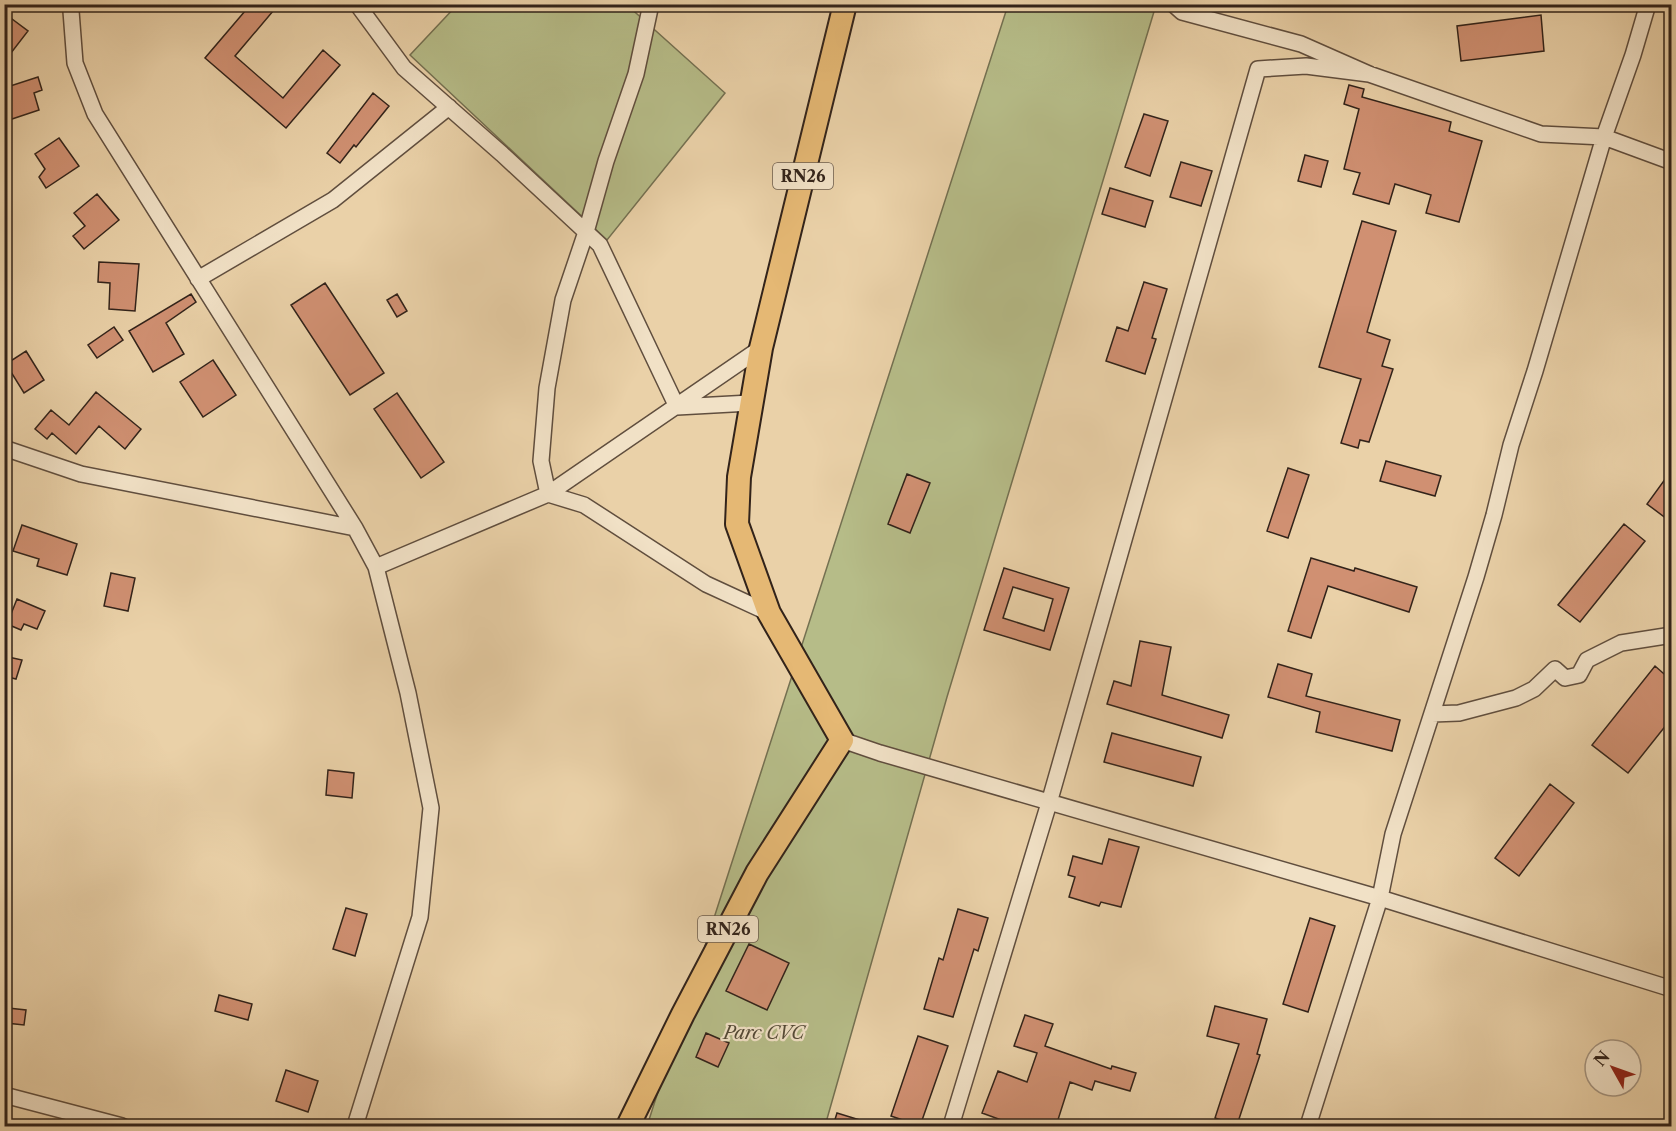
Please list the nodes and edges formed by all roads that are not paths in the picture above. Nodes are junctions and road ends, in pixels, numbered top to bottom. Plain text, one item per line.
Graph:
1 (72, 4) edge
2 (357, 4) edge
3 (651, 4) edge
4 (845, 4) edge
5 (1173, 4) edge
6 (1648, 4) edge
7 (1369, 74) junction
8 (449, 107) junction
9 (1604, 137) junction
10 (1671, 162) edge
11 (586, 232) junction
12 (198, 279) junction
13 (761, 348) junction
14 (750, 403) junction
15 (677, 407) junction
16 (4, 448) edge
17 (548, 494) junction
18 (355, 528) junction
19 (376, 567) junction
20 (769, 613) junction
21 (1671, 635) edge
22 (1432, 714) junction
23 (842, 740) junction
24 (1049, 803) junction
25 (1380, 898) junction
26 (1671, 989) edge
27 (4, 1095) edge
28 (122, 1126) edge
29 (354, 1126) edge
30 (628, 1126) edge
31 (951, 1126) edge
32 (1308, 1126) edge

1 - 12 street
2 - 8 street
3 - 11 street
4 - 13 main road, RN26
5 - 7 street
6 - 9 street
7 - 9 street
7 - 24 street
8 - 11 street
8 - 12 street
9 - 10 street
9 - 22 street
11 - 15 street
11 - 17 street
12 - 18 street
13 - 14 main road, RN26
13 - 15 street
14 - 15 street
14 - 20 main road, RN26
15 - 17 street
16 - 18 street
17 - 19 street
17 - 20 street
18 - 19 street
19 - 29 street
20 - 23 main road, RN26
21 - 22 street
22 - 25 street
23 - 24 street
23 - 30 main road, RN26
24 - 25 street
24 - 31 street
25 - 26 street
25 - 32 street
27 - 28 street

